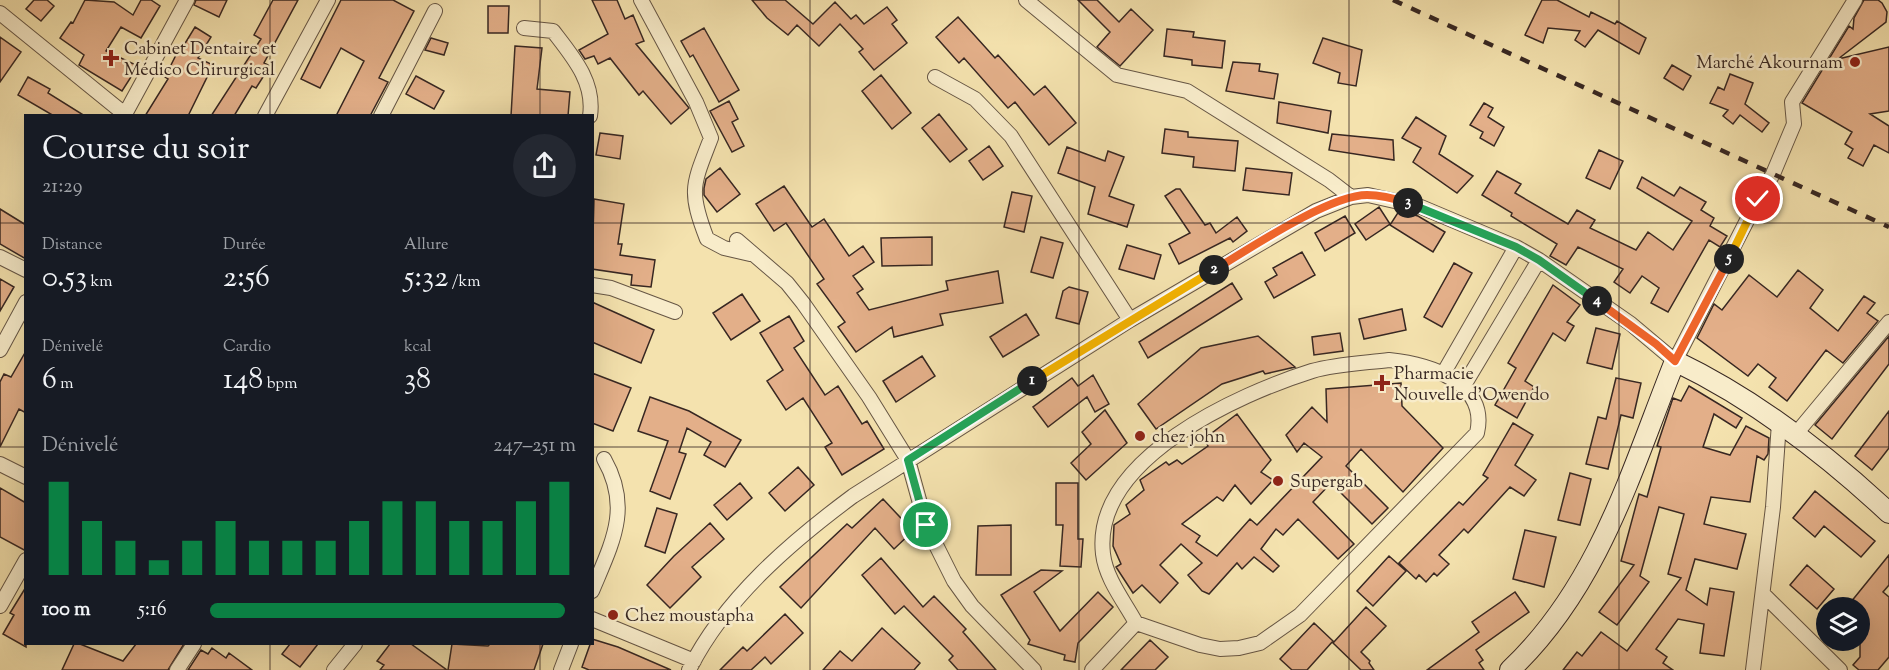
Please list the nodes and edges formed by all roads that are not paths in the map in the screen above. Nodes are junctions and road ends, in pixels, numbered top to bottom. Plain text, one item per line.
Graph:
1 (187, 0) edge
2 (328, 0) edge
3 (641, 0) edge
4 (1026, 0) edge
5 (1855, 0) edge
6 (435, 11) dead end
7 (0, 13) edge
8 (524, 28) dead end
9 (935, 77) dead end
10 (124, 114) edge
11 (126, 114) edge
12 (266, 114) edge
13 (382, 114) edge
14 (590, 114) edge
15 (1351, 197) junction
16 (737, 240) dead end
17 (1516, 247) junction
18 (750, 254) junction
19 (0, 257) edge
20 (1539, 260) junction
21 (24, 269) edge
22 (594, 285) edge
23 (24, 305) edge
24 (675, 312) dead end
25 (1130, 320) junction
26 (1889, 322) edge
27 (5, 332) edge
28 (0, 350) edge
29 (1675, 361) junction
30 (1443, 374) junction
31 (1463, 387) junction
32 (1787, 429) junction
33 (604, 459) dead end
34 (908, 460) junction
35 (0, 464) edge
36 (24, 476) edge
37 (1889, 513) edge
38 (24, 564) edge
39 (594, 586) edge
40 (1763, 594) junction
41 (0, 606) edge
42 (594, 620) edge
43 (1136, 623) junction
44 (194, 645) edge
45 (354, 645) edge
46 (571, 645) edge
47 (691, 665) edge
48 (177, 670) edge
49 (334, 670) edge
50 (561, 670) edge
51 (1035, 670) edge
52 (1092, 670) edge
53 (1510, 670) edge
54 (1753, 670) edge
55 (1840, 670) edge

1 - 11 street
2 - 12 street
3 - 18 street
4 - 15 street
5 - 29 street
6 - 13 street
7 - 10 street
8 - 14 street
9 - 25 street
15 - 17 street
15 - 25 street
16 - 18 street
17 - 20 street
17 - 30 street
18 - 34 street
19 - 21 street
20 - 29 street
20 - 31 street
22 - 24 street
23 - 27 street
25 - 34 street
26 - 32 street
27 - 28 street
29 - 32 street
29 - 53 street
30 - 31 street
30 - 43 street
31 - 43 street
32 - 37 street
32 - 40 street
33 - 39 street
34 - 47 street
34 - 51 street
35 - 36 street
38 - 41 street
40 - 54 street
40 - 55 street
42 - 47 street
43 - 52 street
44 - 48 street
45 - 49 street
46 - 50 street

